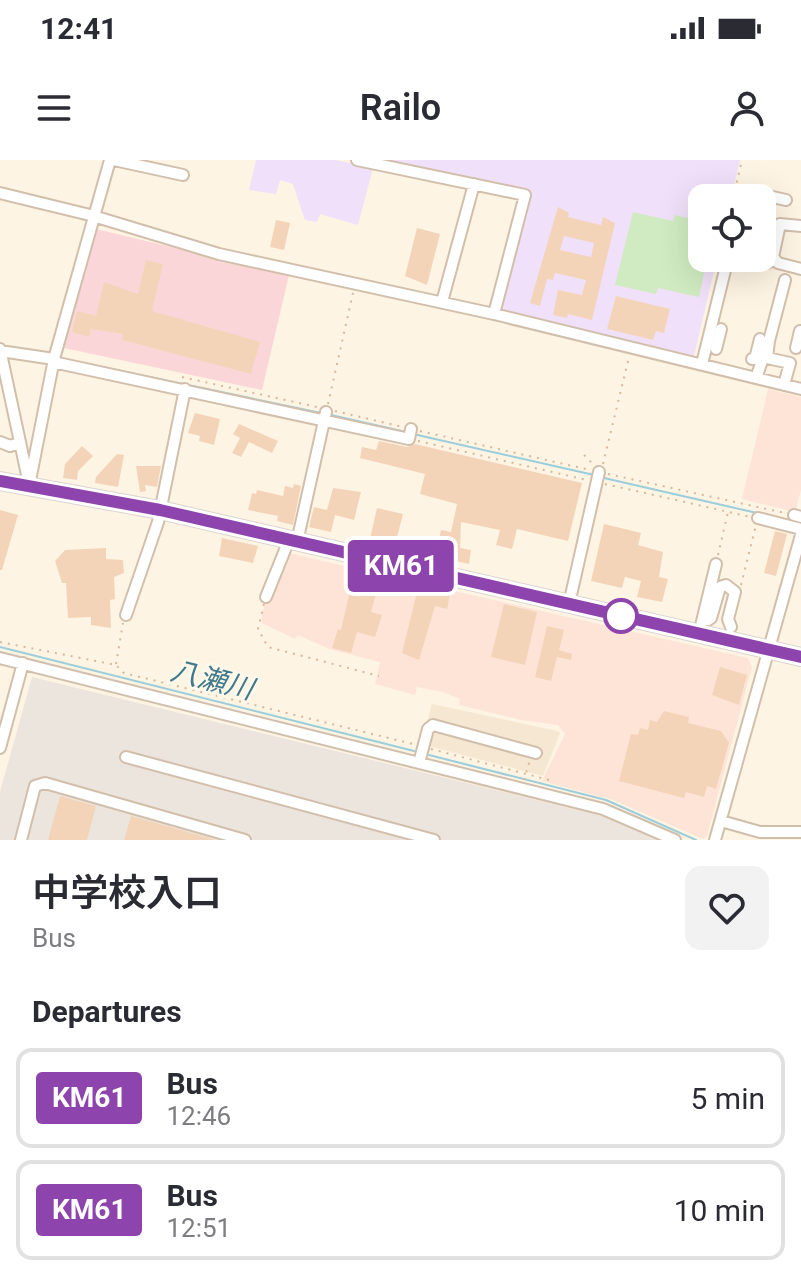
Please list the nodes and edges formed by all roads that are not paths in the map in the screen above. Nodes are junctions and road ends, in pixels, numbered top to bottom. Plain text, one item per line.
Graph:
1 (112, 160) edge
2 (357, 160) edge
3 (183, 175) dead end
4 (474, 184) junction
5 (0, 193) edge
6 (776, 198) edge
7 (786, 200) dead end
8 (96, 218) junction
9 (801, 226) edge
10 (776, 245) edge
11 (776, 261) edge
12 (801, 269) edge
13 (724, 272) edge
14 (785, 280) dead end
15 (442, 302) junction
16 (494, 314) junction
17 (721, 329) dead end
18 (800, 331) edge
19 (765, 340) junction
20 (796, 348) dead end
21 (716, 349) dead end
22 (0, 350) edge
23 (752, 359) dead end
24 (54, 360) junction
25 (702, 364) junction
26 (756, 378) junction
27 (184, 383) junction
28 (784, 385) junction
29 (801, 389) edge
30 (325, 414) junction
31 (410, 434) road end
32 (0, 442) edge
33 (20, 445) junction
34 (38, 450) junction
35 (598, 477) road end
36 (0, 481) edge
37 (29, 486) junction
38 (160, 510) junction
39 (758, 518) road end
40 (801, 532) edge
41 (293, 541) junction
42 (716, 564) road end
43 (266, 597) road end
44 (569, 604) junction
45 (126, 615) road end
46 (703, 627) junction
47 (731, 627) dead end
48 (769, 650) junction
49 (801, 657) edge
50 (0, 658) edge
51 (23, 663) junction
52 (0, 748) edge
53 (533, 755) road end
54 (126, 757) dead end
55 (419, 763) junction
56 (721, 821) junction
57 (801, 832) edge
58 (21, 840) edge
59 (245, 840) edge
60 (434, 840) edge
61 (675, 840) edge
62 (715, 840) edge

1 - 3 street
1 - 8 street
2 - 4 street
4 - 15 street
4 - 16 street
5 - 8 street
6 - 7 street
8 - 15 street
8 - 24 street
9 - 10 street
11 - 12 street
13 - 25 street
14 - 19 street
15 - 16 street
16 - 25 street
17 - 21 street
18 - 20 street
19 - 23 street
19 - 26 street
19 - 28 street
22 - 24 street
22 - 33 street
24 - 27 street
24 - 34 street
25 - 26 street
26 - 28 street
27 - 30 street
27 - 38 street
28 - 29 street
30 - 31 street
30 - 41 street
32 - 33 street
33 - 34 street
33 - 37 street
34 - 37 street
35 - 44 street
36 - 37 highway
37 - 38 highway
38 - 41 highway
38 - 45 street
39 - 40 street
40 - 48 street
41 - 43 street
41 - 44 highway
42 - 46 street
44 - 46 highway
46 - 47 street
46 - 48 highway
48 - 49 highway
48 - 56 street
50 - 51 street
51 - 52 street
51 - 55 street
53 - 55 street
54 - 60 street
55 - 61 street
56 - 57 street
56 - 62 street
58 - 59 street

